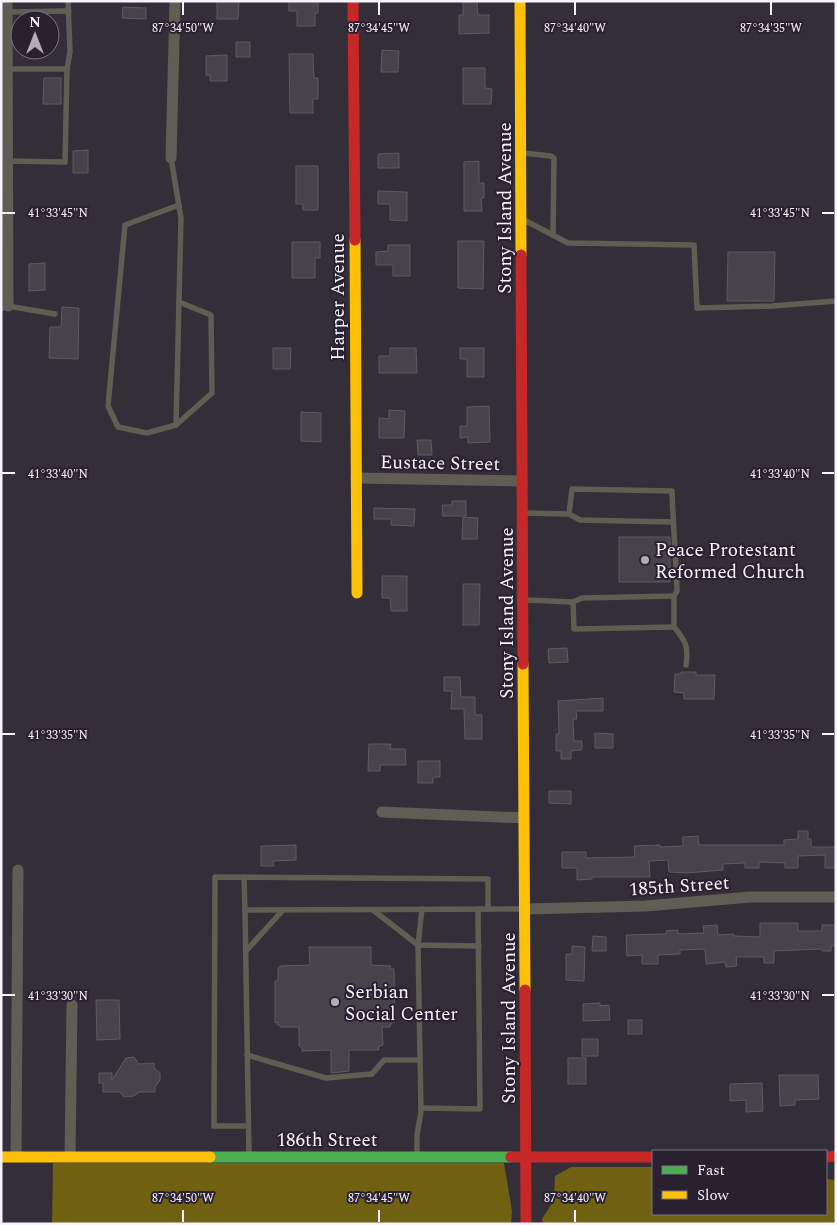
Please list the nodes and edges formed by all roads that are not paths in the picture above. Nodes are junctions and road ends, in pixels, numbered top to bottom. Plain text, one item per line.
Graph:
1 (68, 1) edge
2 (175, 1) edge
3 (353, 1) edge
4 (520, 1) edge
5 (7, 6) edge
6 (69, 11) junction
7 (67, 68) junction
8 (8, 69) junction
9 (521, 153) junction
10 (171, 158) joint
11 (8, 161) junction
12 (179, 206) junction
13 (521, 218) junction
14 (553, 235) junction
15 (836, 301) edge
16 (179, 302) junction
17 (4, 307) edge
18 (55, 314) dead end
19 (176, 425) junction
20 (356, 478) junction
21 (522, 481) junction
22 (523, 513) junction
23 (569, 514) junction
24 (672, 522) junction
25 (357, 593) dead end
26 (674, 596) junction
27 (523, 600) junction
28 (574, 602) junction
29 (674, 626) junction
30 (686, 665) dead end
31 (382, 812) dead end
32 (524, 818) junction
33 (18, 870) dead end
34 (244, 878) junction
35 (836, 897) edge
36 (422, 909) junction
37 (478, 909) junction
38 (488, 909) junction
39 (525, 909) junction
40 (245, 910) junction
41 (284, 910) junction
42 (373, 910) junction
43 (418, 945) junction
44 (479, 946) junction
45 (246, 951) junction
46 (72, 1005) dead end
47 (247, 1055) junction
48 (420, 1060) junction
49 (421, 1108) junction
50 (248, 1126) junction
51 (1, 1157) edge
52 (16, 1157) junction
53 (70, 1157) junction
54 (249, 1157) junction
55 (417, 1157) junction
56 (526, 1157) junction
57 (652, 1157) edge
58 (526, 1224) edge

1 - 6 lane
2 - 10 street
3 - 20 street, Harper Avenue
4 - 9 street, Stony Island Avenue
5 - 6 lane
5 - 8 street
6 - 7 lane
7 - 8 lane
7 - 11 lane
8 - 11 street
9 - 13 street, Stony Island Avenue
9 - 14 lane
10 - 12 lane
11 - 17 street
12 - 16 lane
12 - 19 lane
13 - 14 lane
13 - 21 street, Stony Island Avenue
14 - 15 lane
16 - 19 lane
16 - 19 lane
17 - 18 lane
20 - 21 street, Eustace Street
20 - 25 street, Harper Avenue
21 - 22 street, Stony Island Avenue
22 - 23 lane
22 - 27 street, Stony Island Avenue
23 - 24 lane
23 - 24 lane
24 - 26 lane
26 - 28 lane
26 - 29 lane
27 - 28 lane
27 - 32 street, Stony Island Avenue
28 - 29 lane
29 - 30 lane
31 - 32 street
32 - 39 street, Stony Island Avenue
33 - 52 street
34 - 38 lane
34 - 40 lane
34 - 50 lane
35 - 39 street, 185th Street
36 - 37 lane
36 - 42 lane
36 - 43 lane
37 - 38 lane
37 - 44 lane
38 - 39 lane
39 - 56 street, Stony Island Avenue
40 - 41 lane
40 - 45 lane
41 - 42 lane
41 - 45 lane
42 - 43 lane
43 - 44 lane
43 - 48 lane
44 - 49 lane
45 - 47 lane
46 - 53 street
47 - 48 lane
47 - 50 lane
48 - 49 lane
49 - 55 lane
50 - 54 lane
51 - 52 street, 186th Street
52 - 53 street, 186th Street
53 - 54 street, 186th Street
54 - 55 street, 186th Street
55 - 56 street, 186th Street
56 - 57 street, 186th Street
56 - 58 street, Stony Island Avenue

